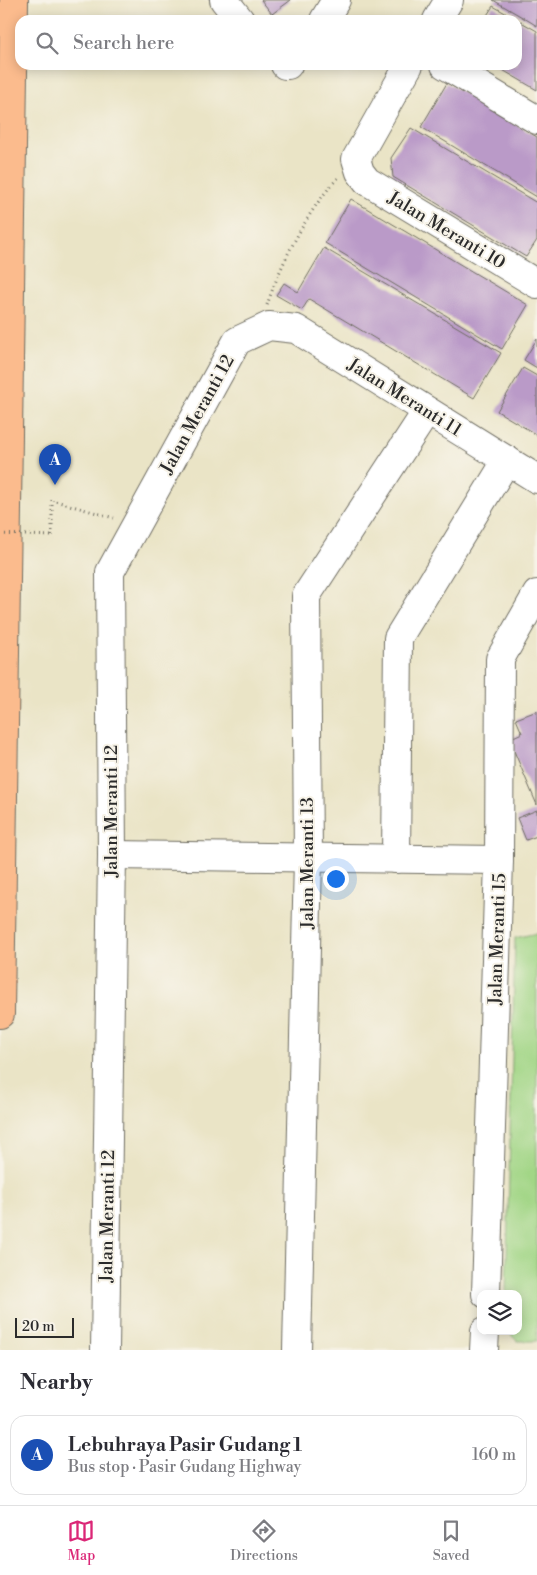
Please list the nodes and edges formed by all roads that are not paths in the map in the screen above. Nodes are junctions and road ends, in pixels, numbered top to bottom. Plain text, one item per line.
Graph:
1 (14, 0) edge
2 (224, 0) edge
3 (336, 0) edge
4 (449, 0) edge
5 (236, 15) edge
6 (327, 15) edge
7 (440, 15) edge
8 (407, 70) edge
9 (453, 70) edge
10 (537, 120) edge
11 (537, 284) edge
12 (265, 328) joint
13 (427, 411) junction
14 (507, 460) junction
15 (537, 479) edge
16 (537, 594) edge
17 (112, 855) junction
18 (308, 858) junction
19 (396, 859) junction
20 (499, 860) junction
21 (0, 1014) edge
22 (486, 1290) edge
23 (485, 1335) edge
24 (105, 1350) edge
25 (297, 1350) edge
26 (484, 1350) edge

1 - 21 highway
2 - 5 street
3 - 6 street
4 - 7 street
8 - 11 street, Jalan Meranti 10
9 - 10 street
12 - 13 street, Jalan Meranti 11
12 - 17 street, Jalan Meranti 12
13 - 14 street, Jalan Meranti 11
13 - 18 street, Jalan Meranti 13
14 - 15 street, Jalan Meranti 11
14 - 19 street
16 - 20 street, Jalan Meranti 15
17 - 18 street
17 - 24 street, Jalan Meranti 12
18 - 19 street
18 - 25 street, Jalan Meranti 13
19 - 20 street
20 - 22 street, Jalan Meranti 15
23 - 26 street

